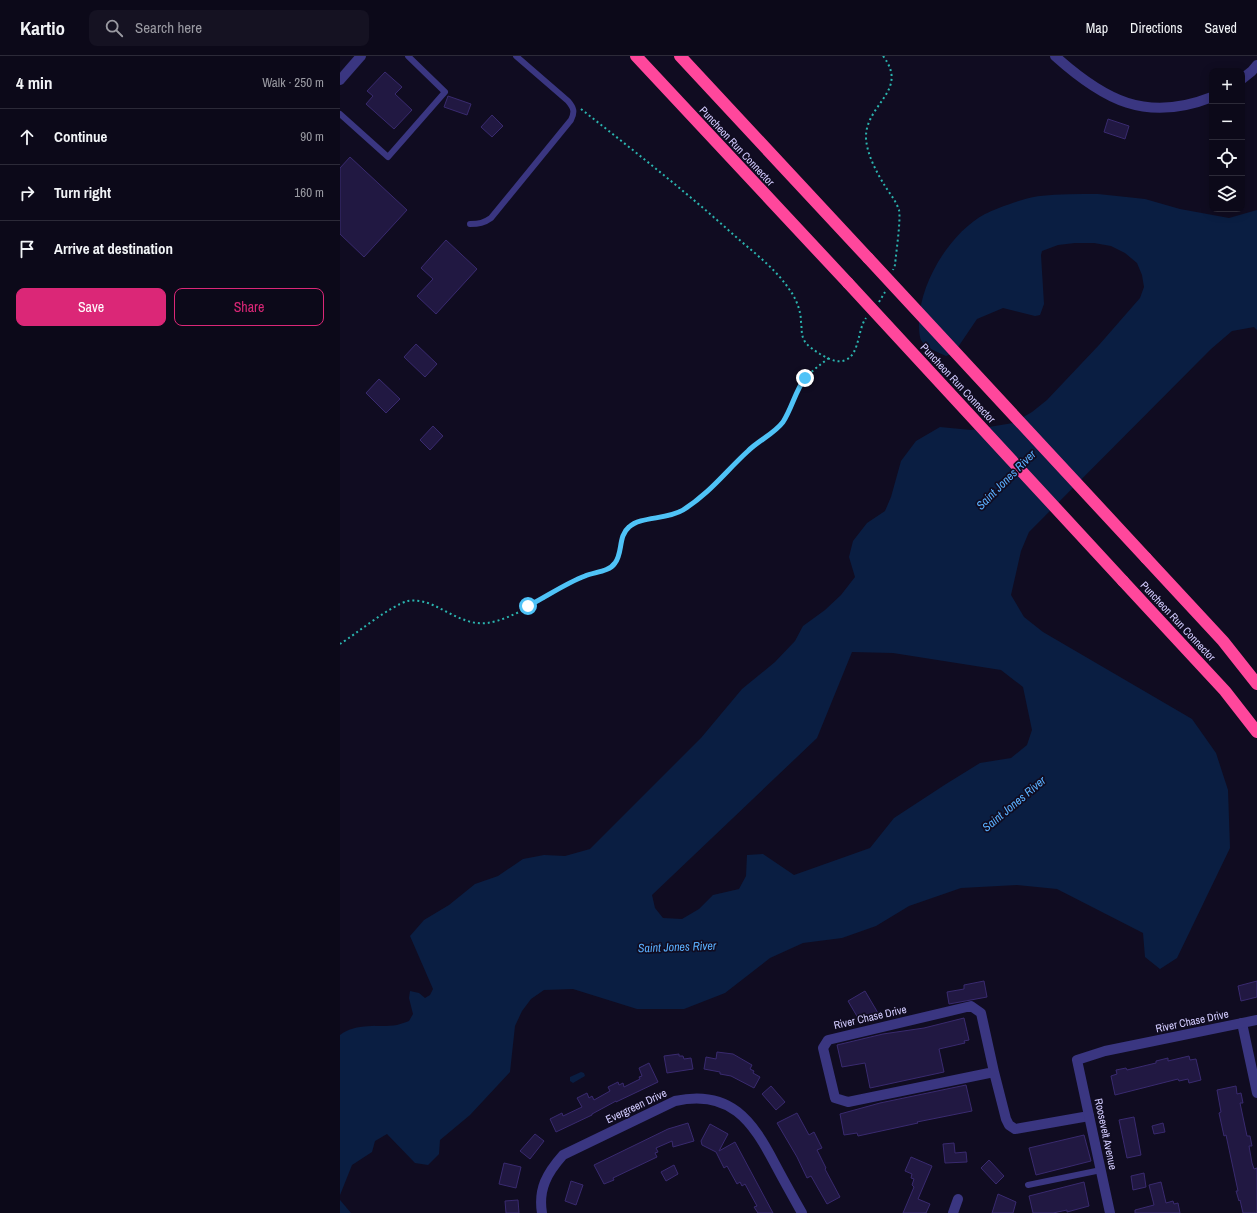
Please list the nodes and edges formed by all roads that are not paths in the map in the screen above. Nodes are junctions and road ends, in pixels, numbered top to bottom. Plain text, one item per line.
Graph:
1 (361, 56) edge
2 (408, 56) edge
3 (516, 56) edge
4 (636, 56) edge
5 (680, 56) edge
6 (1055, 56) edge
7 (1257, 65) edge
8 (1245, 77) edge
9 (340, 80) edge
10 (1209, 98) edge
11 (340, 114) edge
12 (470, 224) dead end
13 (1257, 684) edge
14 (1257, 732) edge
15 (1257, 1020) edge
16 (1242, 1023) junction
17 (1077, 1060) joint
18 (994, 1072) junction
19 (1257, 1093) edge
20 (1089, 1116) junction
21 (1101, 1170) junction
22 (1028, 1185) dead end
23 (958, 1199) dead end
24 (542, 1213) edge
25 (802, 1213) edge
26 (953, 1213) edge
27 (1110, 1213) edge

1 - 9 street
2 - 11 lane
3 - 12 lane
4 - 14 highway, Puncheon Run Connector, bridge
5 - 13 highway, Puncheon Run Connector, bridge
6 - 10 street
7 - 8 street
15 - 16 street, River Chase Drive
16 - 17 street, River Chase Drive
16 - 19 street, River Chase Drive
17 - 20 street, Roosevelt Avenue
18 - 18 street, River Chase Drive
18 - 20 street, River Chase Drive
20 - 21 street, Roosevelt Avenue
21 - 22 lane
21 - 27 street, Roosevelt Avenue
23 - 26 street
24 - 25 street, Evergreen Drive

